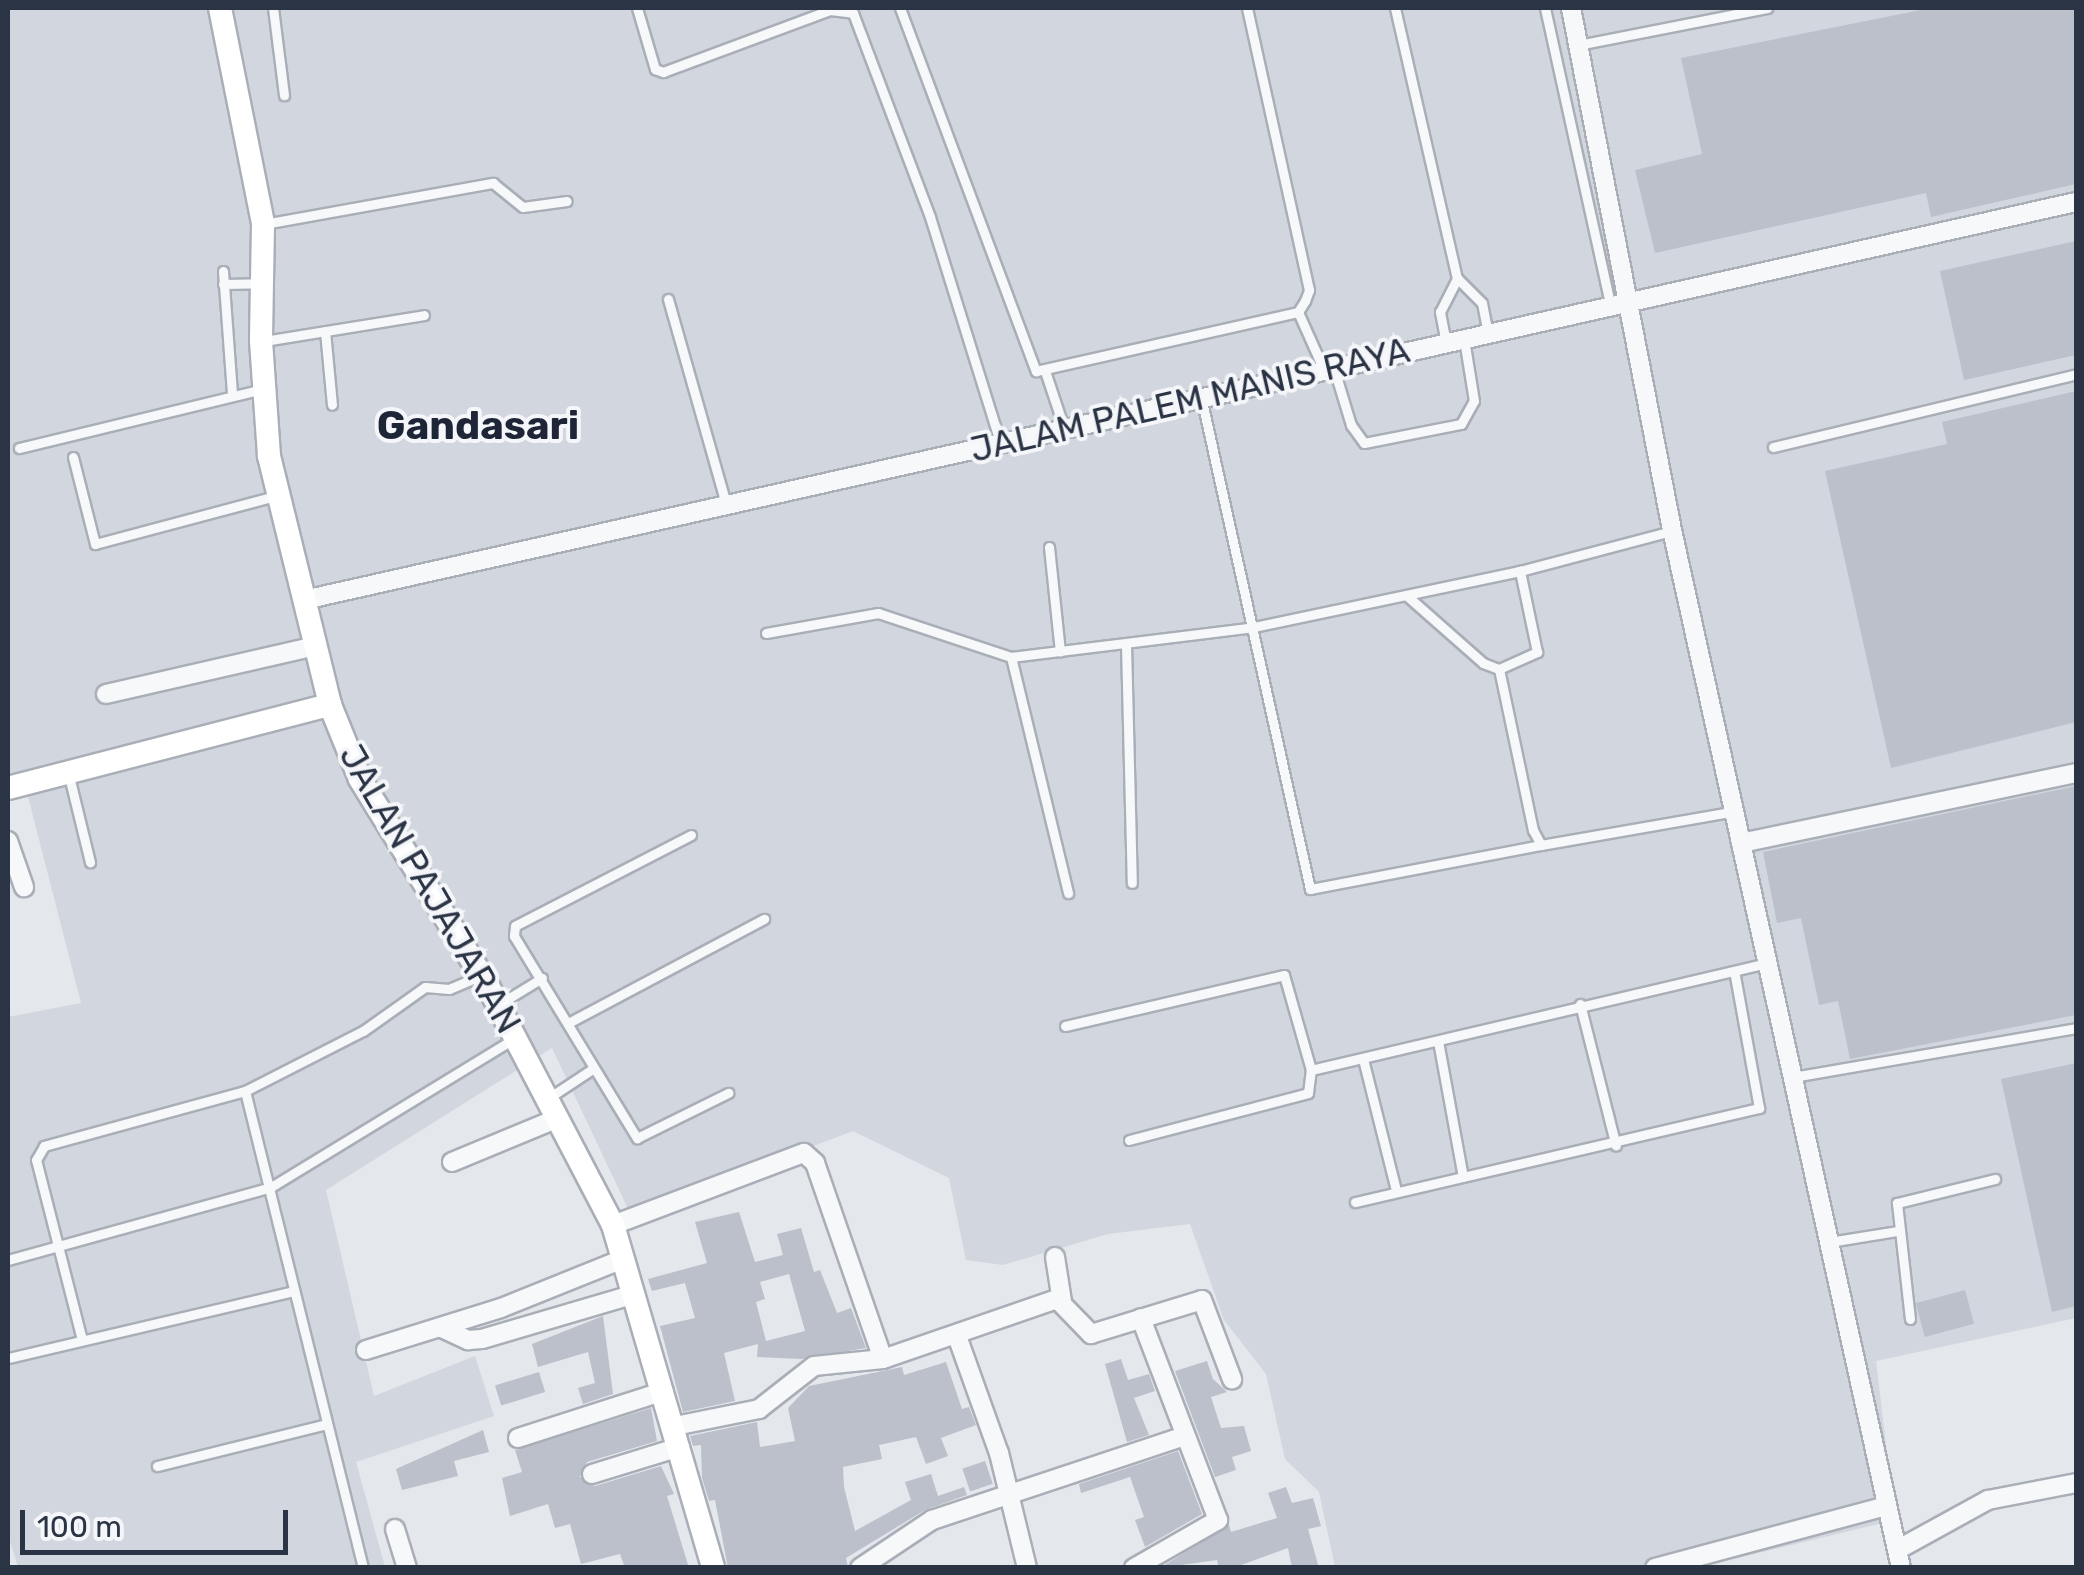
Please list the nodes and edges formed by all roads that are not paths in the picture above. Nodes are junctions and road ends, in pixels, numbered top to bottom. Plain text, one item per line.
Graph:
1 (220, 8) edge
2 (273, 8) edge
3 (637, 8) edge
4 (900, 8) edge
5 (1247, 8) edge
6 (1395, 8) edge
7 (1545, 8) edge
8 (1571, 8) edge
9 (1767, 8) edge
10 (1578, 45) junction
11 (284, 95) dead end
12 (567, 201) dead end
13 (2076, 202) edge
14 (263, 224) junction
15 (223, 272) dead end
16 (1457, 278) junction
17 (265, 283) junction
18 (223, 284) junction
19 (668, 299) dead end
20 (1618, 306) junction
21 (1298, 312) junction
22 (424, 315) dead end
23 (325, 331) junction
24 (1488, 334) junction
25 (261, 341) junction
26 (1455, 341) junction
27 (1329, 369) junction
28 (1045, 371) junction
29 (2076, 374) edge
30 (262, 389) junction
31 (232, 395) junction
32 (1201, 397) junction
33 (332, 405) dead end
34 (1064, 428) junction
35 (1000, 442) junction
36 (1773, 447) dead end
37 (19, 448) dead end
38 (73, 457) dead end
39 (277, 496) junction
40 (726, 504) junction
41 (1672, 530) junction
42 (1049, 546) dead end
43 (1520, 571) junction
44 (1406, 595) junction
45 (304, 600) junction
46 (1254, 627) junction
47 (766, 633) dead end
48 (1126, 644) junction
49 (315, 646) junction
50 (1060, 651) junction
51 (1011, 658) junction
52 (1499, 668) junction
53 (106, 694) dead end
54 (330, 706) junction
55 (2076, 773) edge
56 (68, 776) junction
57 (8, 788) edge
58 (1734, 811) junction
59 (690, 835) dead end
60 (8, 841) edge
61 (1741, 843) junction
62 (1541, 844) junction
63 (90, 862) dead end
64 (1132, 883) dead end
65 (24, 887) dead end
66 (1068, 893) dead end
67 (764, 919) dead end
68 (1767, 963) junction
69 (1734, 971) junction
70 (481, 975) junction
71 (542, 978) junction
72 (1580, 1004) junction
73 (498, 1005) junction
74 (570, 1022) junction
75 (1065, 1026) dead end
76 (2076, 1028) edge
77 (516, 1037) junction
78 (1438, 1042) junction
79 (1363, 1059) junction
80 (591, 1070) junction
81 (1311, 1070) junction
82 (1793, 1077) junction
83 (245, 1091) junction
84 (728, 1093) dead end
85 (553, 1109) junction
86 (1129, 1140) dead end
87 (1616, 1146) junction
88 (452, 1162) dead end
89 (1463, 1177) junction
90 (1995, 1179) dead end
91 (271, 1187) junction
92 (1396, 1190) junction
93 (1355, 1202) dead end
94 (613, 1224) junction
95 (1898, 1230) junction
96 (1829, 1242) junction
97 (62, 1245) junction
98 (1055, 1257) dead end
99 (623, 1259) junction
100 (8, 1260) edge
101 (294, 1291) junction
102 (636, 1294) junction
103 (1062, 1301) junction
104 (1141, 1318) junction
105 (1910, 1319) dead end
106 (442, 1328) junction
107 (957, 1336) junction
108 (82, 1340) junction
109 (366, 1350) dead end
110 (8, 1358) edge
111 (883, 1359) junction
112 (1232, 1379) dead end
113 (664, 1391) junction
114 (327, 1424) junction
115 (1184, 1436) junction
116 (678, 1437) junction
117 (518, 1438) dead end
118 (156, 1466) dead end
119 (592, 1474) dead end
120 (2076, 1483) edge
121 (1008, 1495) junction
122 (1887, 1506) junction
123 (396, 1529) dead end
124 (1899, 1559) edge
125 (364, 1568) edge
126 (406, 1568) edge
127 (712, 1568) edge
128 (860, 1568) edge
129 (1027, 1568) edge
130 (1134, 1568) edge
131 (1655, 1568) edge

1 - 14 main road, JALAN PAJAJARAN
2 - 11 lane
3 - 35 lane
4 - 28 lane
5 - 21 lane
6 - 16 lane
7 - 20 lane
8 - 10 street
9 - 10 lane
10 - 20 street
12 - 14 lane
13 - 20 street, JALAM PALEM MANIS RAYA
14 - 17 main road, JALAN PAJAJARAN
15 - 18 lane
16 - 24 lane
16 - 26 lane
17 - 18 lane
17 - 25 main road, JALAN PAJAJARAN
18 - 31 lane
19 - 40 lane
20 - 24 street, JALAM PALEM MANIS RAYA
20 - 41 street
21 - 27 lane
21 - 28 lane
22 - 23 lane
23 - 25 lane
23 - 33 lane
24 - 26 street, JALAM PALEM MANIS RAYA
25 - 30 main road, JALAN PAJAJARAN
26 - 27 street, JALAM PALEM MANIS RAYA
26 - 27 lane
27 - 32 street, JALAM PALEM MANIS RAYA
28 - 34 lane
29 - 36 lane
30 - 31 lane
30 - 39 main road, JALAN PAJAJARAN
31 - 37 lane
32 - 34 street, JALAM PALEM MANIS RAYA
32 - 46 lane
34 - 35 street, JALAM PALEM MANIS RAYA
35 - 40 street, JALAM PALEM MANIS RAYA
38 - 39 lane
39 - 45 main road, JALAN PAJAJARAN
40 - 45 street, JALAM PALEM MANIS RAYA
41 - 43 lane
41 - 58 street
42 - 50 lane
43 - 44 lane
43 - 52 lane
44 - 46 lane
44 - 52 lane
45 - 49 main road, JALAN PAJAJARAN
46 - 48 lane
46 - 62 lane
47 - 51 lane
48 - 50 lane
48 - 64 lane
49 - 53 street
49 - 54 main road, JALAN PAJAJARAN
50 - 51 lane
51 - 66 lane
52 - 62 lane
54 - 56 main road
54 - 70 main road, JALAN PAJAJARAN
55 - 61 street
56 - 57 main road
56 - 63 lane
58 - 61 street
58 - 62 lane
59 - 71 lane
60 - 65 street
61 - 68 street
67 - 74 lane
68 - 69 lane
68 - 82 street
69 - 72 lane
69 - 87 lane
70 - 73 main road, JALAN PAJAJARAN
70 - 83 lane
71 - 73 lane
71 - 74 lane
72 - 78 lane
72 - 87 lane
73 - 77 main road, JALAN PAJAJARAN
74 - 80 lane
75 - 81 lane
76 - 82 lane
77 - 85 main road, JALAN PAJAJARAN
77 - 91 lane
78 - 79 lane
78 - 89 lane
79 - 81 lane
79 - 92 lane
80 - 84 lane
80 - 85 lane
81 - 86 lane
82 - 96 street
83 - 91 lane
83 - 97 lane
85 - 88 street
85 - 94 main road, JALAN PAJAJARAN
87 - 89 lane
89 - 92 lane
90 - 95 lane
91 - 97 lane
91 - 101 lane
92 - 93 lane
94 - 99 main road, JALAN PAJAJARAN
94 - 111 street
95 - 96 lane
95 - 105 lane
96 - 122 street
97 - 100 lane
97 - 108 lane
98 - 103 street
99 - 102 main road, JALAN PAJAJARAN
99 - 106 street
101 - 108 lane
101 - 114 lane
102 - 106 street
102 - 113 main road, JALAN PAJAJARAN
103 - 104 street
103 - 107 street
104 - 112 street
104 - 115 street
106 - 109 street
107 - 111 street
107 - 121 street
108 - 110 lane
111 - 116 street
113 - 116 main road, JALAN PAJAJARAN
113 - 117 street
114 - 118 lane
114 - 125 lane
115 - 121 street
115 - 130 street
116 - 119 street
116 - 127 main road, JALAN PAJAJARAN
120 - 124 street
121 - 128 street
121 - 129 street
122 - 124 street
122 - 131 street
123 - 126 street

